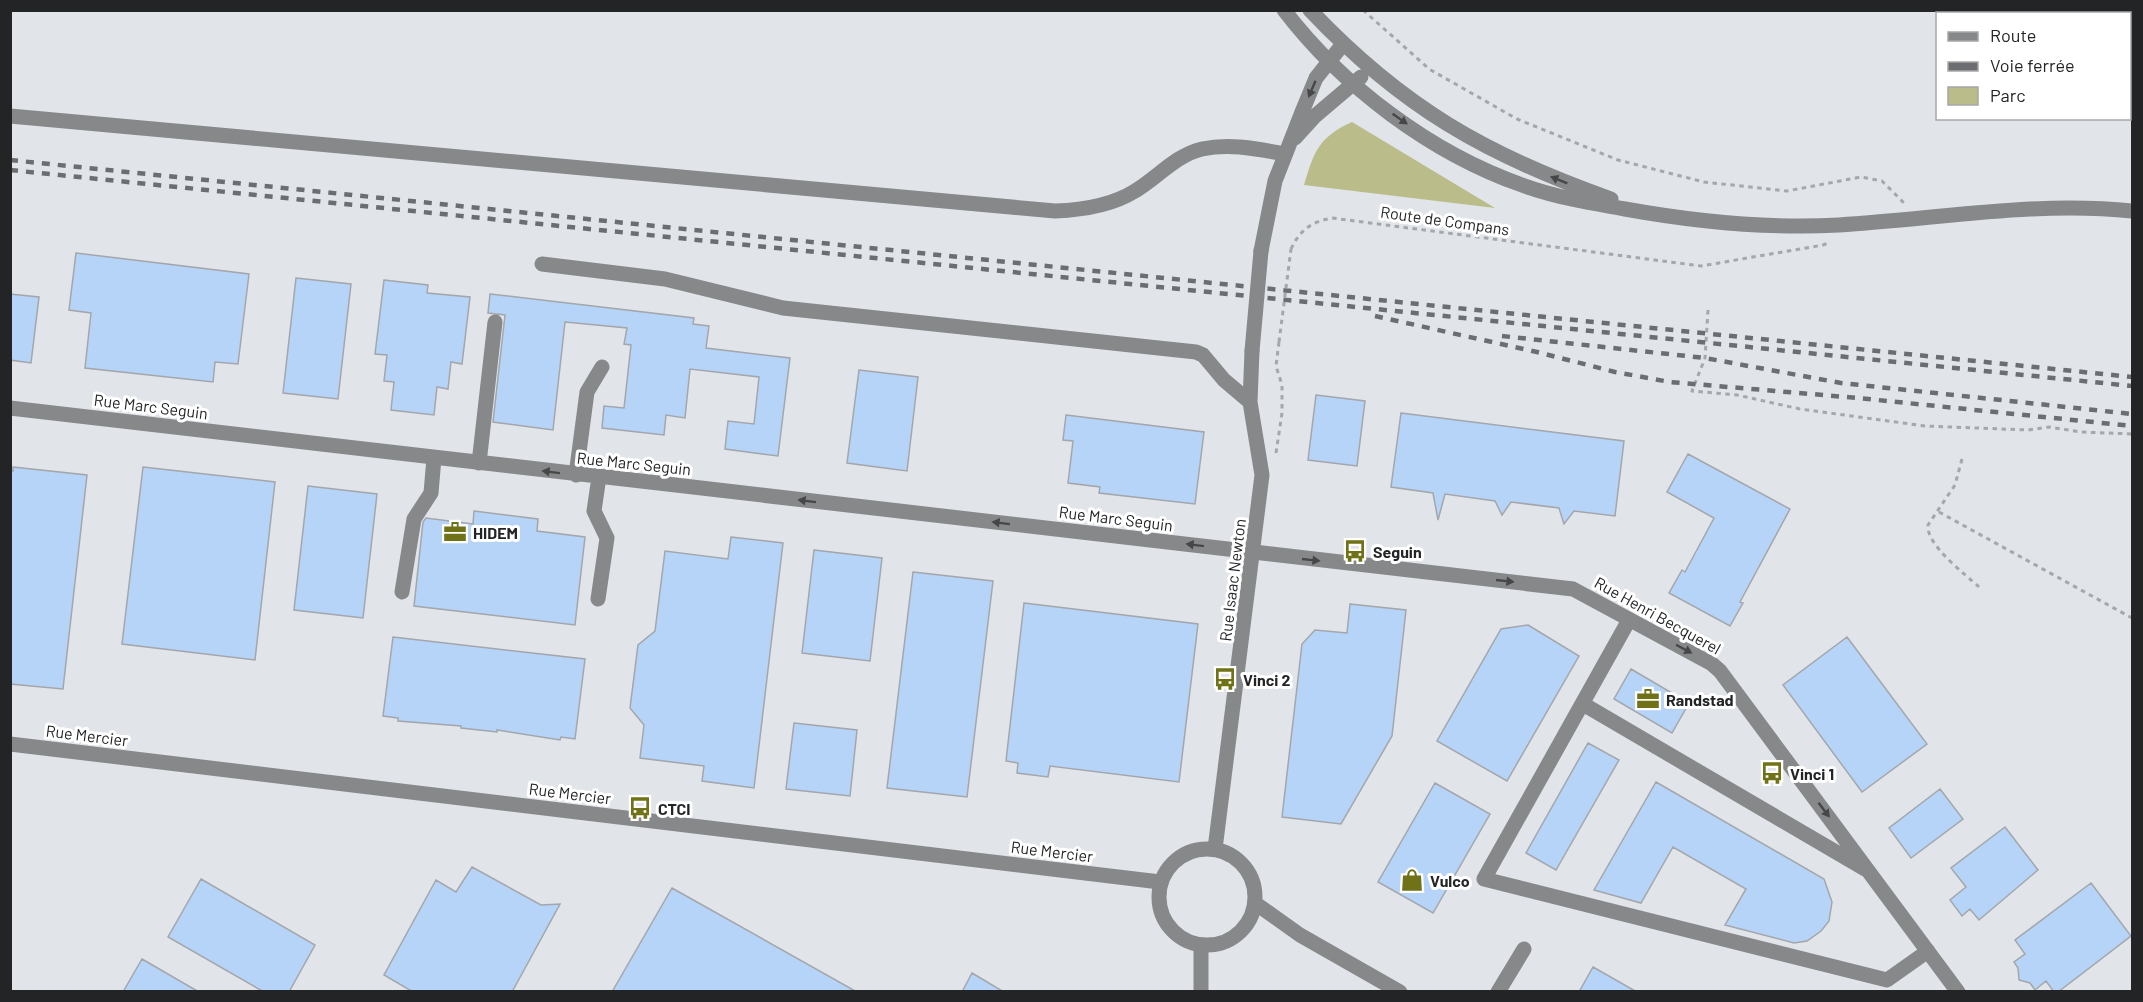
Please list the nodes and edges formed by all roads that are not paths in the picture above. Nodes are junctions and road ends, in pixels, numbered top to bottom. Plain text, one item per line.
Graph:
1 (1284, 10) edge
2 (1310, 10) edge
3 (1343, 44) junction
4 (1328, 60) junction
5 (1370, 70) junction
6 (1353, 83) junction
7 (10, 116) edge
8 (1289, 147) junction
9 (2133, 211) edge
10 (1653, 214) junction
11 (542, 264) dead end
12 (495, 322) dead end
13 (602, 367) dead end
14 (1250, 402) junction
15 (10, 408) edge
16 (434, 458) junction
17 (479, 463) junction
18 (576, 475) junction
19 (599, 477) junction
20 (1253, 553) junction
21 (402, 592) dead end
22 (598, 599) dead end
23 (1629, 620) junction
24 (1583, 704) junction
25 (10, 744) edge
26 (1215, 849) junction
27 (1871, 873) junction
28 (1160, 882) junction
29 (1255, 903) junction
30 (1201, 945) junction
31 (1524, 949) dead end
32 (1928, 951) junction
33 (1201, 992) edge
34 (1400, 992) edge
35 (1498, 992) edge
36 (1958, 992) edge

1 - 4 street
2 - 3 street
3 - 4 street, Rue Isaac Newton
3 - 5 street
4 - 6 street
4 -> 8 street, Rue Isaac Newton
5 - 6 street
10 -> 5 street
6 - 8 street
6 -> 10 street
7 - 8 street
8 - 14 street, Rue Isaac Newton, bridge
9 - 10 street
11 - 14 street
12 - 17 street
13 - 18 street
14 - 20 street, Rue Isaac Newton
15 - 16 street, Rue Marc Seguin
16 - 17 street, Rue Marc Seguin
16 - 21 street
18 -> 17 street, Rue Marc Seguin
18 - 19 street, Rue Marc Seguin
20 -> 19 street, Rue Marc Seguin
19 - 22 street
20 -> 23 street, Rue Henri Becquerel
20 - 26 street, Rue Isaac Newton
23 - 24 street
23 -> 27 street, Rue Henri Becquerel
24 - 27 street
24 - 32 street
25 - 28 street, Rue Mercier
26 - 28 street
26 - 29 street
27 - 32 street, Rue Henri Becquerel
28 - 30 street
29 - 30 street
29 - 34 street
30 - 33 street
31 - 35 street
32 - 36 street, Rue Henri Becquerel

